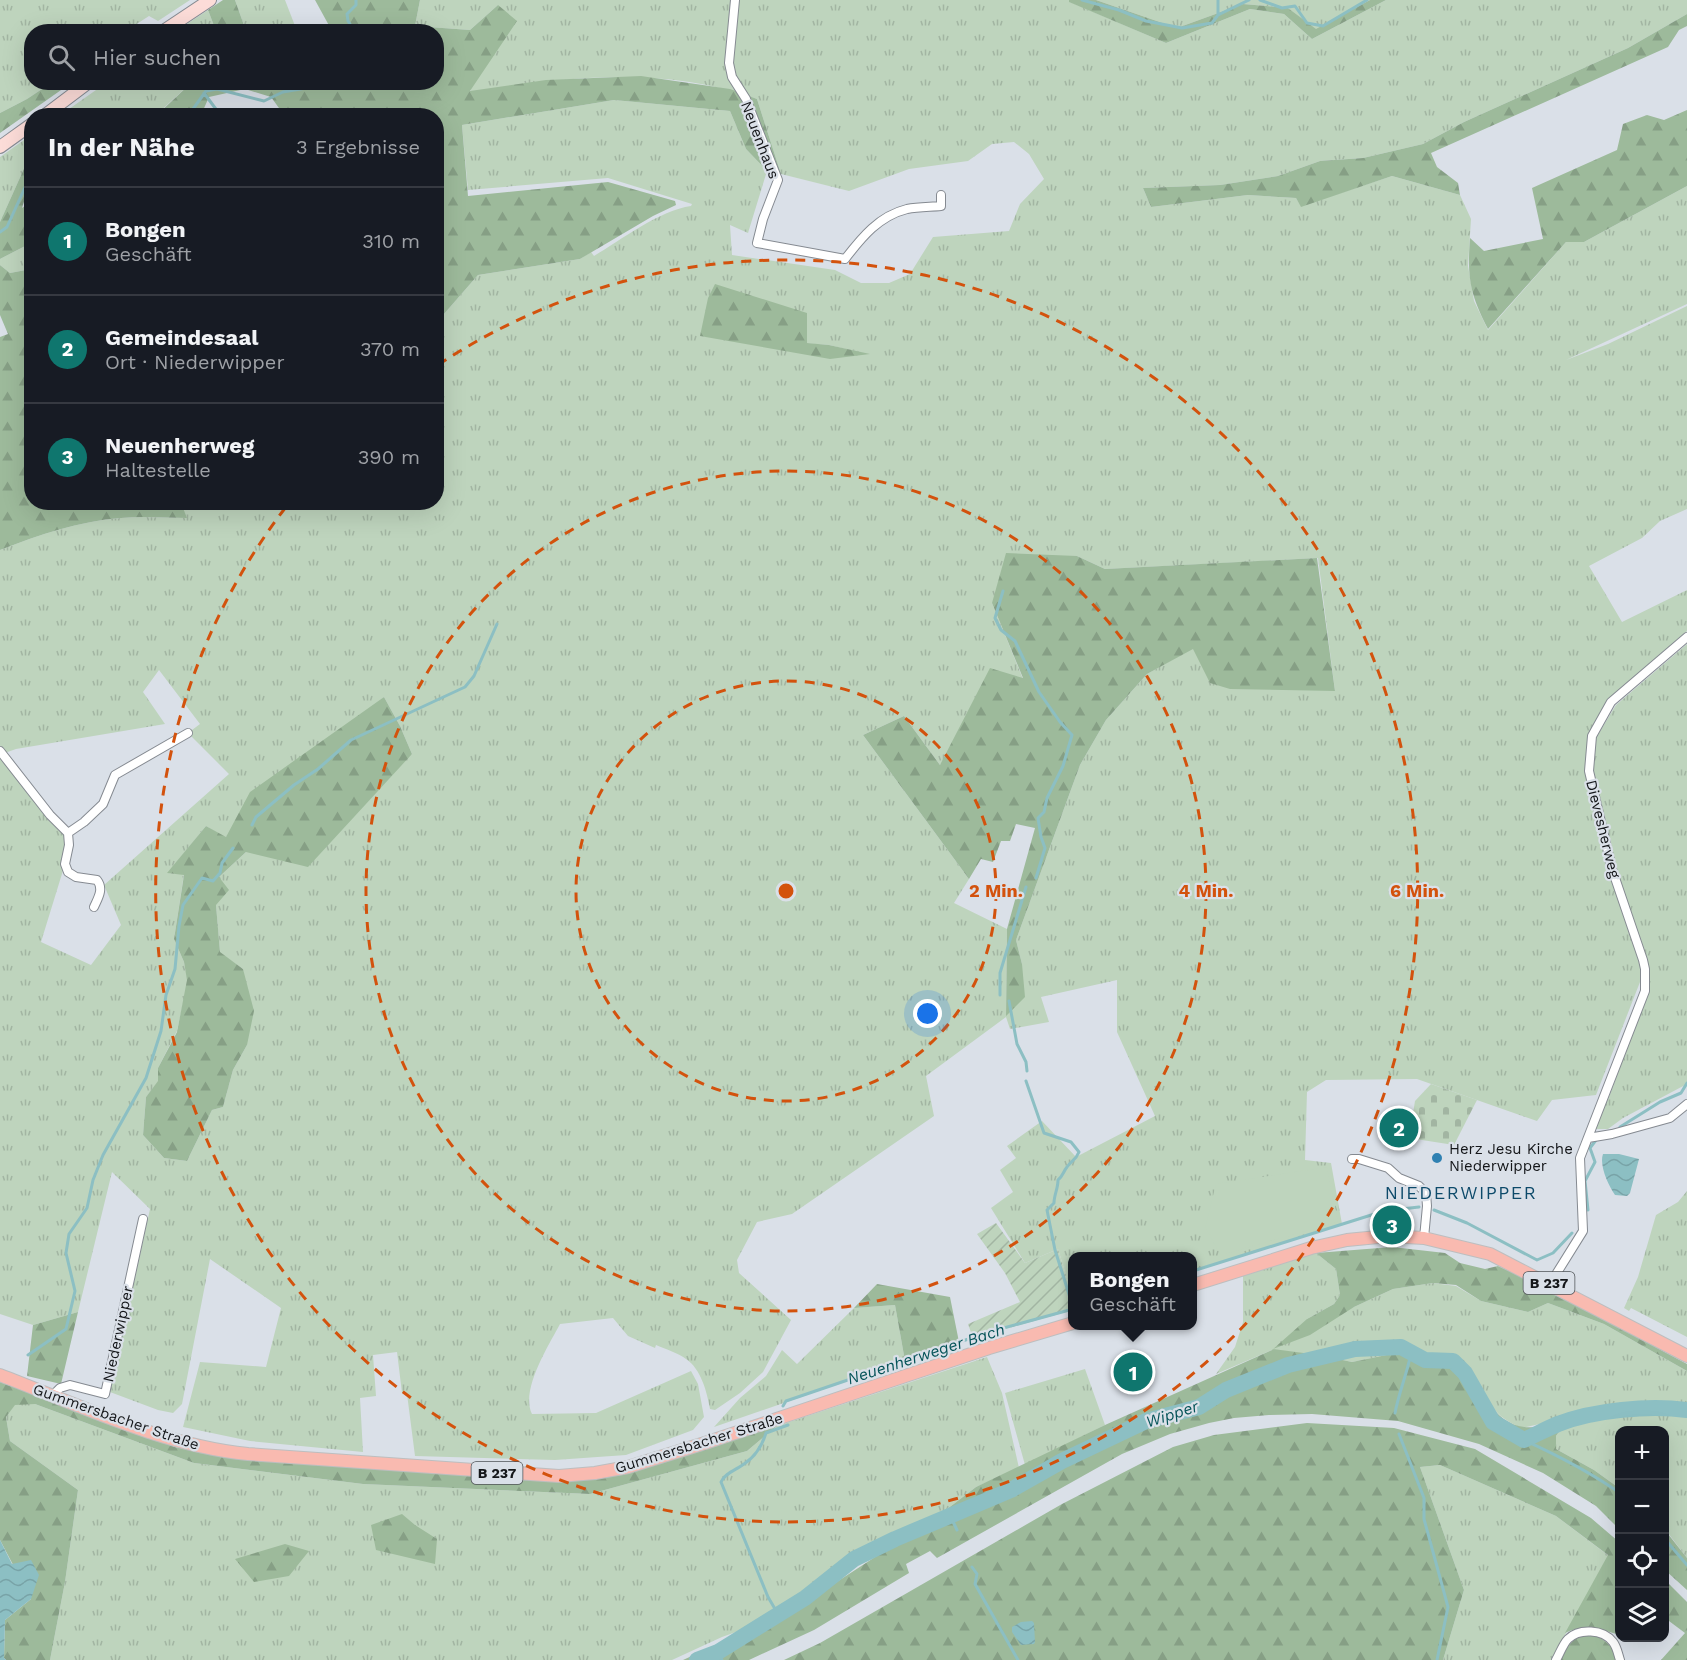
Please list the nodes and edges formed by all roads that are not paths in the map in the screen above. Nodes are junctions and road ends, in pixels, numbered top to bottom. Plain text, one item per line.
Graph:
1 (210, 0) edge
2 (735, 0) edge
3 (174, 24) edge
4 (78, 90) edge
5 (55, 108) edge
6 (24, 130) edge
7 (0, 147) edge
8 (941, 195) dead end
9 (1687, 637) edge
10 (188, 733) dead end
11 (0, 751) edge
12 (68, 832) junction
13 (94, 907) dead end
14 (1687, 1104) edge
15 (1588, 1138) junction
16 (1352, 1160) dead end
17 (143, 1219) dead end
18 (1424, 1238) junction
19 (1197, 1284) edge
20 (1550, 1284) junction
21 (1068, 1324) edge
22 (1687, 1356) edge
23 (0, 1375) edge
24 (53, 1395) junction
25 (1556, 1660) edge
26 (1620, 1660) edge

1 - 3 main road
2 - 8 street, Neuenhaus
4 - 5 main road
6 - 7 main road
9 - 15 street, Dievesherweg
10 - 12 street
11 - 12 street
12 - 13 street
14 - 15 street
15 - 20 street
16 - 18 street
17 - 24 street, Niederwipper
18 - 19 main road, B 237
18 - 20 main road, B 237
20 - 22 main road, B 237
21 - 24 main road, Gummersbacher Straße / B 237
23 - 24 main road, Gummersbacher Straße / B 237
25 - 26 street

